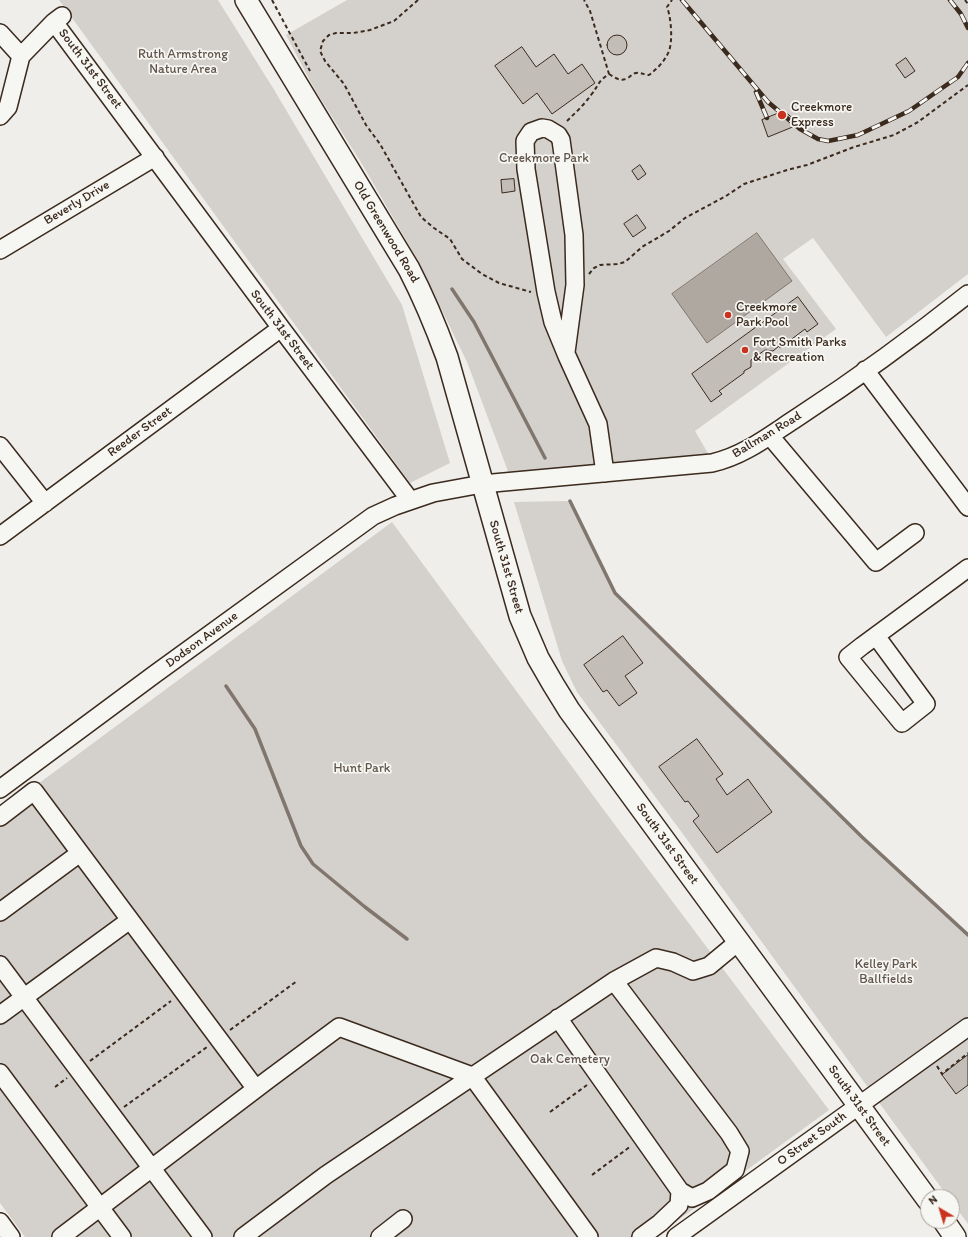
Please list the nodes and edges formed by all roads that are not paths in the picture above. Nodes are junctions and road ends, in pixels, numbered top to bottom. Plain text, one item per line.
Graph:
1 (246, 0) edge
2 (0, 33) edge
3 (22, 56) junction
4 (0, 116) edge
5 (155, 157) junction
6 (0, 250) edge
7 (968, 294) edge
8 (281, 328) junction
9 (566, 352) junction
10 (865, 370) junction
11 (770, 436) junction
12 (0, 446) edge
13 (605, 472) junction
14 (482, 484) junction
15 (410, 500) junction
16 (45, 503) junction
17 (968, 507) edge
18 (915, 533) dead end
19 (0, 536) edge
20 (968, 568) edge
21 (876, 636) junction
22 (0, 789) edge
23 (0, 817) edge
24 (80, 853) junction
25 (0, 912) edge
26 (130, 920) junction
27 (738, 942) junction
28 (0, 965) edge
29 (614, 980) junction
30 (24, 998) junction
31 (0, 1015) edge
32 (558, 1018) junction
33 (968, 1027) edge
34 (0, 1073) edge
35 (472, 1076) junction
36 (256, 1089) junction
37 (858, 1105) junction
38 (152, 1168) junction
39 (920, 1189) edge
40 (680, 1190) junction
41 (101, 1207) junction
42 (403, 1220) dead end
43 (62, 1237) edge
44 (122, 1237) edge
45 (203, 1237) edge
46 (243, 1237) edge
47 (380, 1237) edge
48 (589, 1237) edge
49 (641, 1237) edge
50 (676, 1237) edge

1 - 14 main road, Old Greenwood Road
2 - 3 street
3 - 4 street
3 - 5 street, South 31st Street
5 - 6 street, Beverly Drive
5 - 8 street, South 31st Street
7 - 10 street, Ballman Road
8 - 15 street, South 31st Street
8 - 16 street, Reeder Street
9 - 9 street
9 - 13 street
10 - 11 street, Ballman Road
10 - 17 street
11 - 13 street, Ballman Road
11 - 18 street
12 - 16 street
13 - 14 street, Ballman Road
14 - 15 street
14 - 27 main road, South 31st Street
15 - 22 street, Dodson Avenue
16 - 19 street, Reeder Street
20 - 21 street
21 - 21 street
23 - 24 street
24 - 25 street
24 - 26 street
26 - 30 street
26 - 36 street
27 - 29 street
27 - 37 main road, South 31st Street
28 - 30 street
29 - 32 street
29 - 40 street
30 - 31 street
30 - 38 street
32 - 35 street
32 - 40 street
33 - 37 street, O Street South
34 - 41 street
35 - 36 street
35 - 46 street
35 - 48 street
36 - 38 street
37 - 39 main road, South 31st Street
37 - 50 street, O Street South
38 - 41 street
38 - 45 street
40 - 49 street
41 - 43 street
41 - 44 street
42 - 47 street

